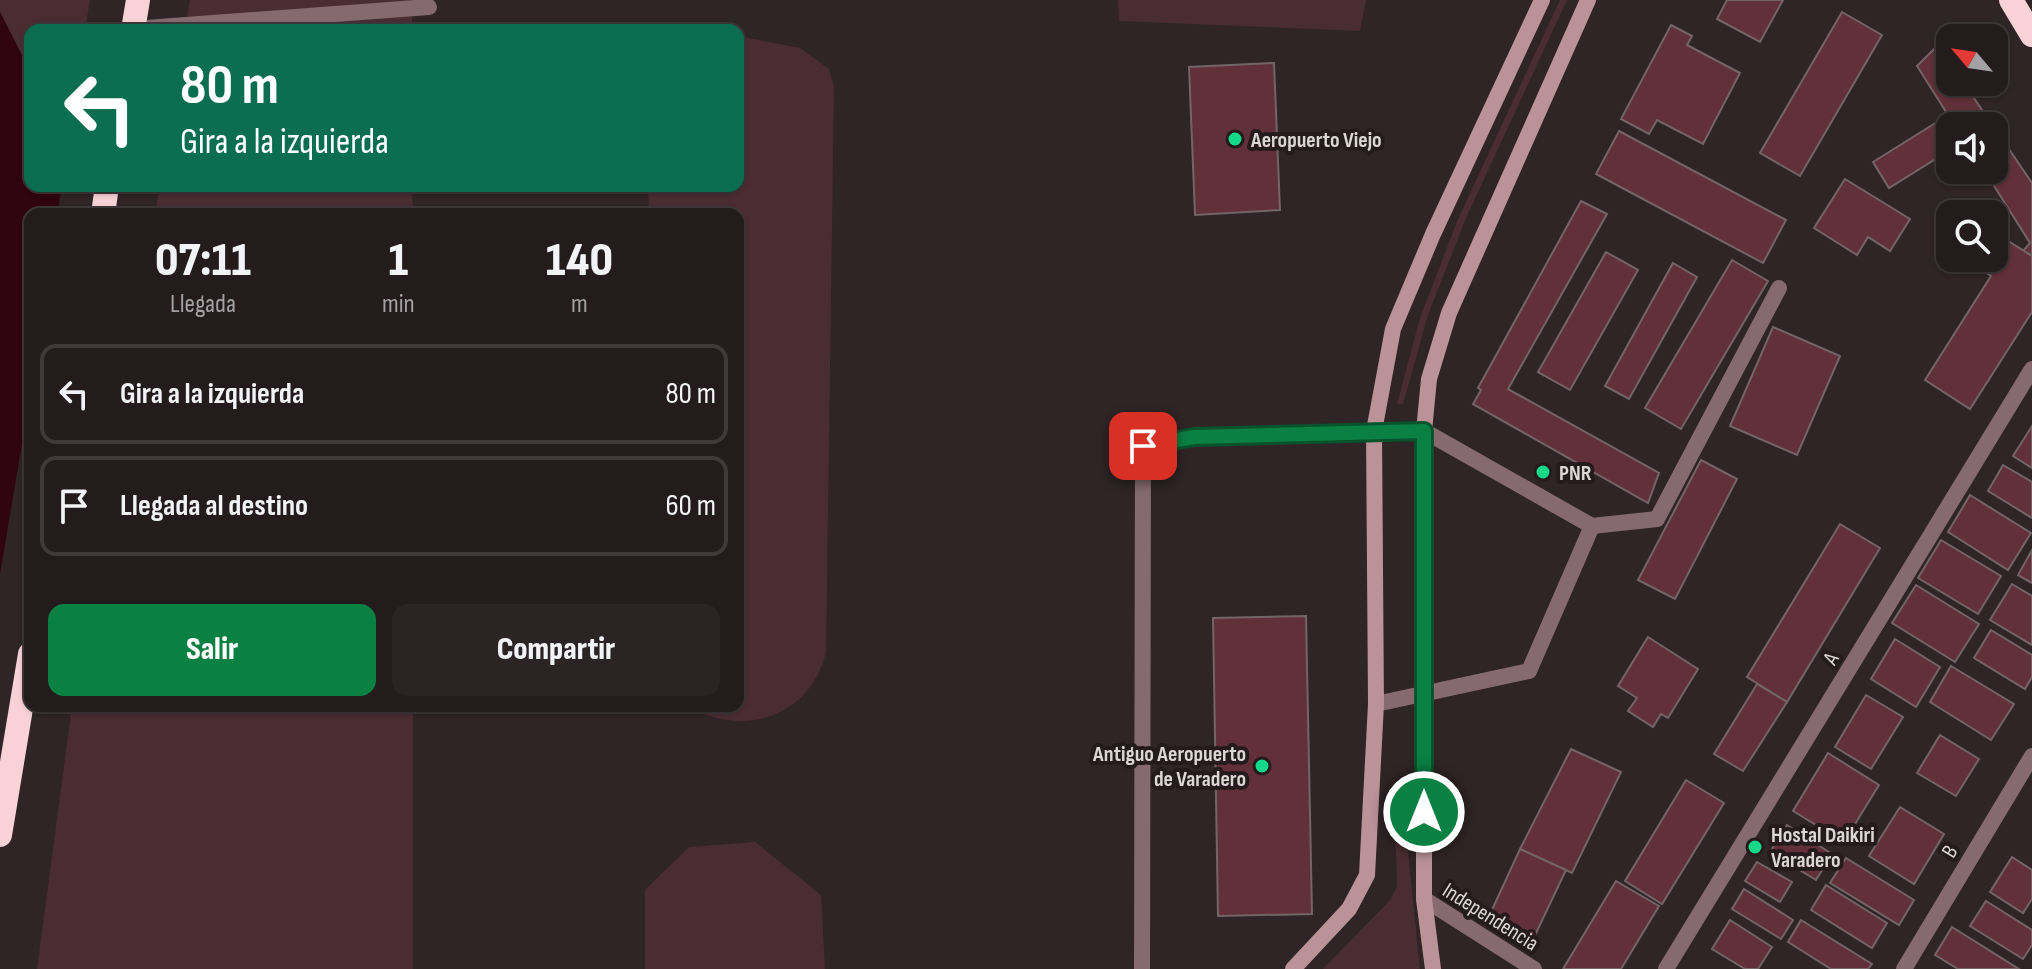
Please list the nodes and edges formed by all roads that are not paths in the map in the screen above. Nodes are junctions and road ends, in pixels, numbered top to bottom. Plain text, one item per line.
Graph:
1 (138, 0) edge
2 (1542, 0) edge
3 (1588, 0) edge
4 (2011, 0) edge
5 (429, 7) dead end
6 (134, 24) edge
7 (200, 24) edge
8 (2032, 35) edge
9 (1779, 288) dead end
10 (2032, 369) edge
11 (1374, 431) junction
12 (1424, 431) junction
13 (1592, 526) junction
14 (24, 690) edge
15 (1424, 696) junction
16 (1376, 704) junction
17 (2032, 756) edge
18 (0, 835) edge
19 (1424, 899) junction
20 (1142, 969) edge
21 (1293, 969) edge
22 (1433, 969) edge
23 (1534, 969) edge
24 (1666, 969) edge
25 (1904, 969) edge

1 - 6 highway
2 - 11 street
3 - 12 street
4 - 8 highway
5 - 7 street
9 - 13 street
10 - 24 street, A
11 - 12 street
11 - 16 street
11 - 20 street
12 - 13 street
12 - 15 street
13 - 15 street
14 - 18 highway
15 - 16 street
15 - 19 street
16 - 21 street
17 - 25 street, B
19 - 22 street
19 - 23 street, Independencia

